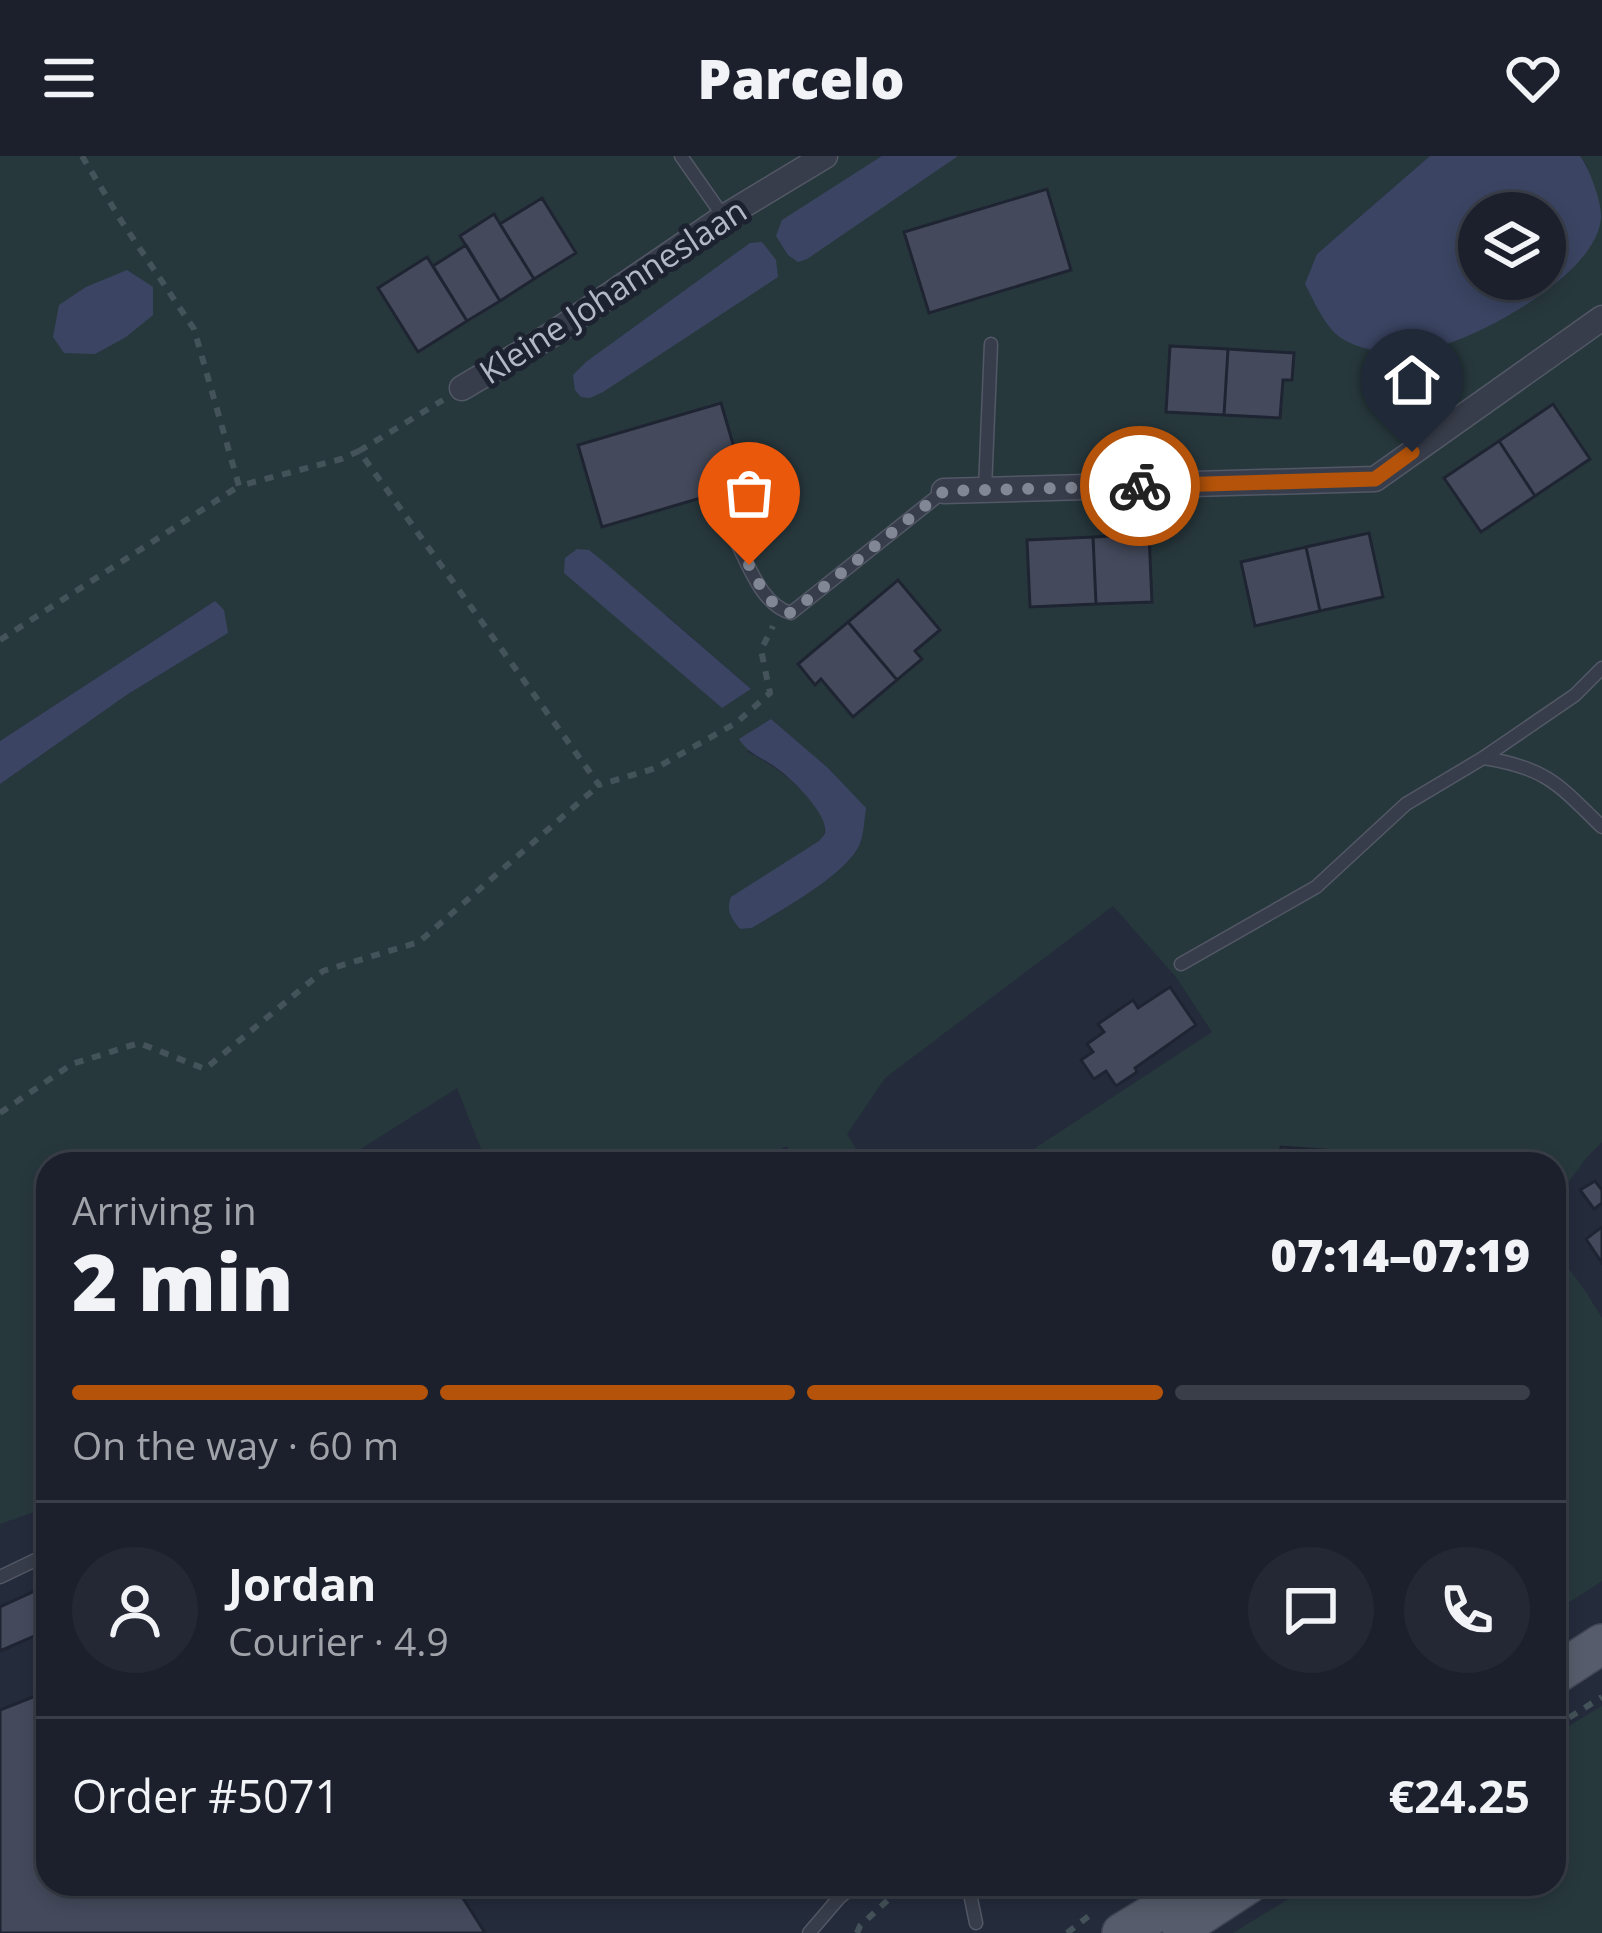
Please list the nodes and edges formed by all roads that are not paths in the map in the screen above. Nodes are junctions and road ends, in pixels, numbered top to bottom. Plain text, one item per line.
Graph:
1 (681, 156) edge
2 (825, 156) edge
3 (724, 217) junction
4 (1602, 318) edge
5 (991, 344) dead end
6 (462, 388) road end
7 (985, 490) junction
8 (944, 491) joint
9 (734, 537) dead end
10 (1602, 668) edge
11 (1483, 758) junction
12 (1602, 827) edge
13 (1181, 964) dead end
14 (36, 1560) edge
15 (0, 1577) edge
16 (1602, 1644) edge
17 (1566, 1667) edge
18 (841, 1896) edge
19 (970, 1896) edge
20 (1183, 1896) edge
21 (1229, 1896) edge
22 (976, 1923) dead end
23 (809, 1933) edge
24 (1123, 1933) edge
25 (1172, 1933) edge

1 - 3 lane
2 - 3 street, Kleine Johanneslaan
3 - 6 street, Kleine Johanneslaan
4 - 7 street
5 - 7 lane
7 - 8 street
8 - 9 lane
10 - 11 lane
11 - 12 lane
11 - 13 lane
14 - 15 lane
16 - 17 main road
18 - 23 lane
19 - 22 lane
20 - 24 main road
21 - 25 main road

